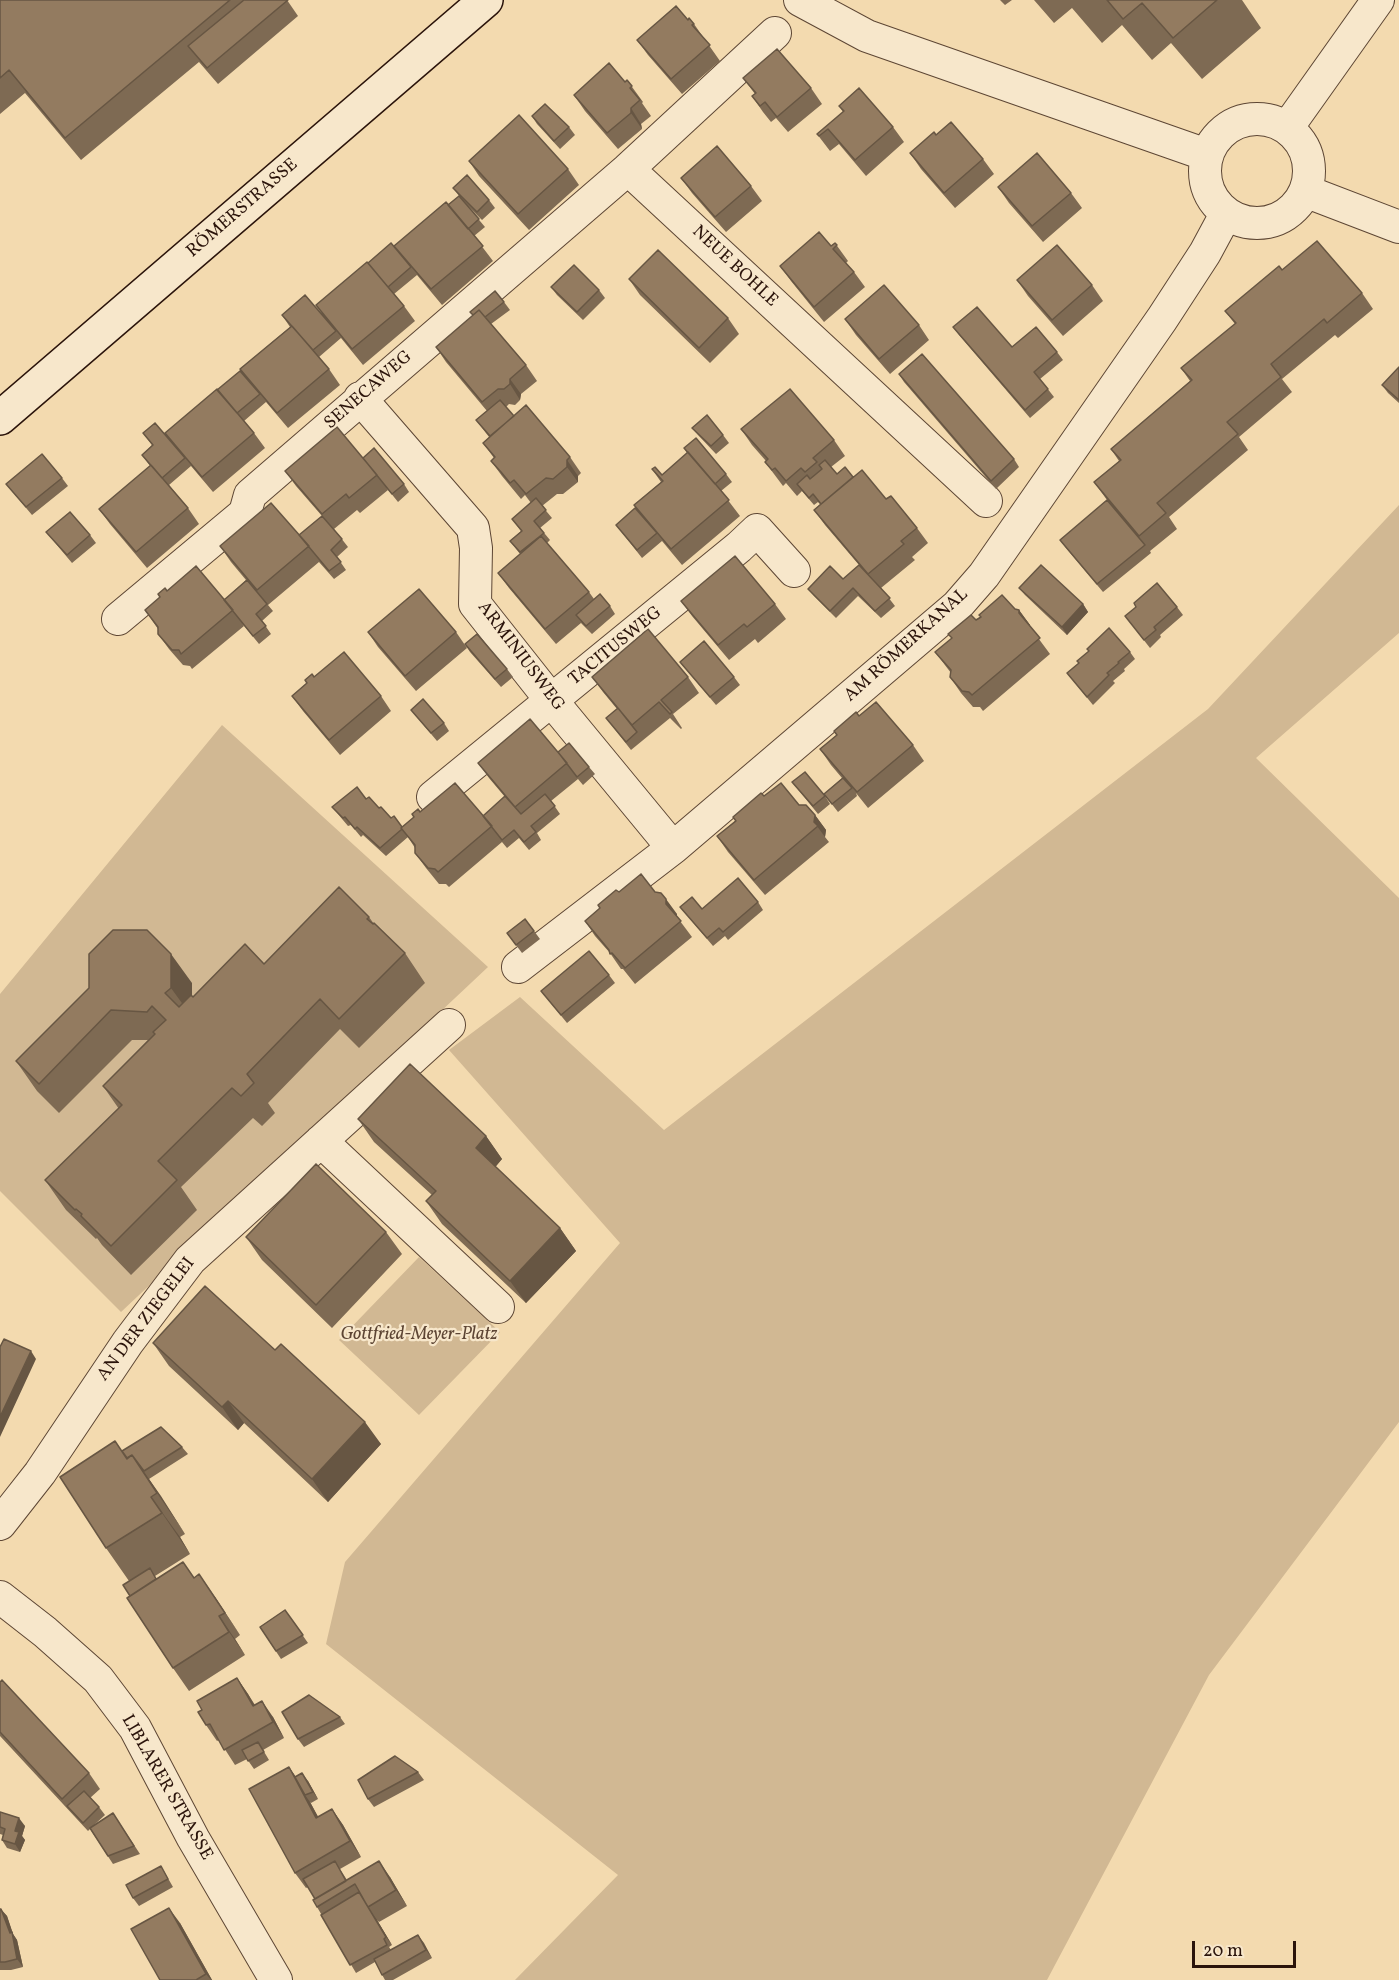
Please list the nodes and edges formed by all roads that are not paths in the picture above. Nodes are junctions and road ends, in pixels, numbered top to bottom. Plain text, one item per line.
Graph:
1 (486, 0) edge
2 (800, 0) edge
3 (1378, 0) edge
4 (775, 33) dead end
5 (1287, 128) junction
6 (1207, 155) junction
7 (628, 169) junction
8 (1305, 191) junction
9 (1226, 214) junction
10 (1399, 227) edge
11 (360, 398) junction
12 (0, 418) edge
13 (986, 501) dead end
14 (794, 571) dead end
15 (118, 619) dead end
16 (551, 700) junction
17 (433, 797) dead end
18 (673, 848) junction
19 (518, 967) dead end
20 (449, 1024) dead end
21 (321, 1141) junction
22 (498, 1307) dead end
23 (0, 1524) edge
24 (0, 1597) edge
25 (276, 1980) edge

1 - 12 main road, RÖMERSTRASSE
2 - 6 street
3 - 5 street
4 - 7 street
5 - 6 street
5 - 8 street
6 - 9 street
7 - 11 street, SENECAWEG
7 - 13 street, NEUE BOHLE
8 - 9 street
8 - 10 street
9 - 18 street, AM RÖMERKANAL
11 - 15 street, SENECAWEG
11 - 16 street, ARMINIUSWEG
14 - 16 street, TACITUSWEG
16 - 17 street, TACITUSWEG
16 - 18 street, ARMINIUSWEG
18 - 19 street, AM RÖMERKANAL
20 - 21 street, AN DER ZIEGELEI
21 - 22 street
21 - 23 street, AN DER ZIEGELEI
24 - 25 street, LIBLARER STRASSE

